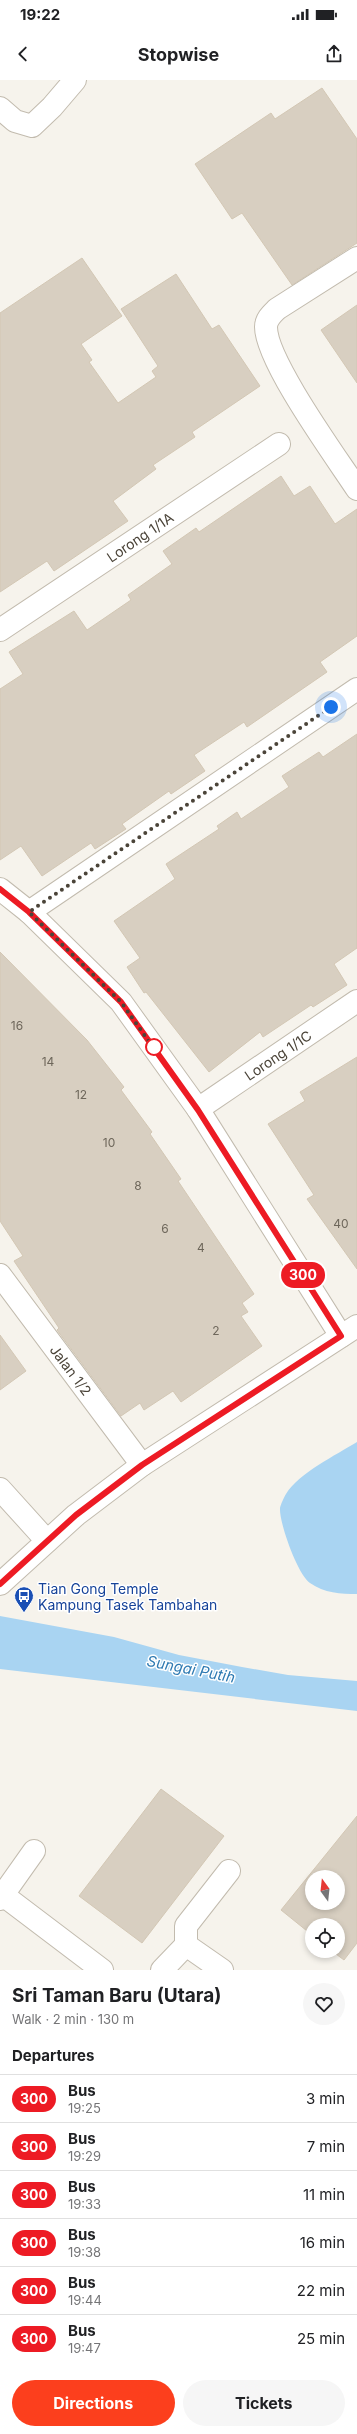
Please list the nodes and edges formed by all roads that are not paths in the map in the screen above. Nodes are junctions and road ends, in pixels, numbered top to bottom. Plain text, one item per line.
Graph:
1 (74, 80) edge
2 (0, 108) edge
3 (357, 258) edge
4 (279, 444) dead end
5 (357, 489) edge
6 (0, 630) edge
7 (357, 689) edge
8 (0, 889) edge
9 (29, 912) junction
10 (357, 1001) edge
11 (198, 1110) junction
12 (0, 1275) edge
13 (349, 1331) edge
14 (142, 1465) junction
15 (0, 1489) edge
16 (47, 1541) junction
17 (0, 1584) edge
18 (34, 1851) dead end
19 (230, 1871) dead end
20 (2, 1897) edge
21 (186, 1944) junction
22 (102, 1970) edge
23 (162, 1970) edge
24 (222, 1970) edge

1 - 2 street
3 - 5 street
4 - 6 street, Lorong 1/1A
7 - 9 street
8 - 9 street
9 - 11 street
10 - 11 street, Lorong 1/1C
11 - 13 street
12 - 14 street, Jalan 1/2
13 - 14 street
14 - 16 street
15 - 16 street
16 - 17 street
18 - 20 street
19 - 21 street
20 - 22 street
21 - 23 street
21 - 24 street

